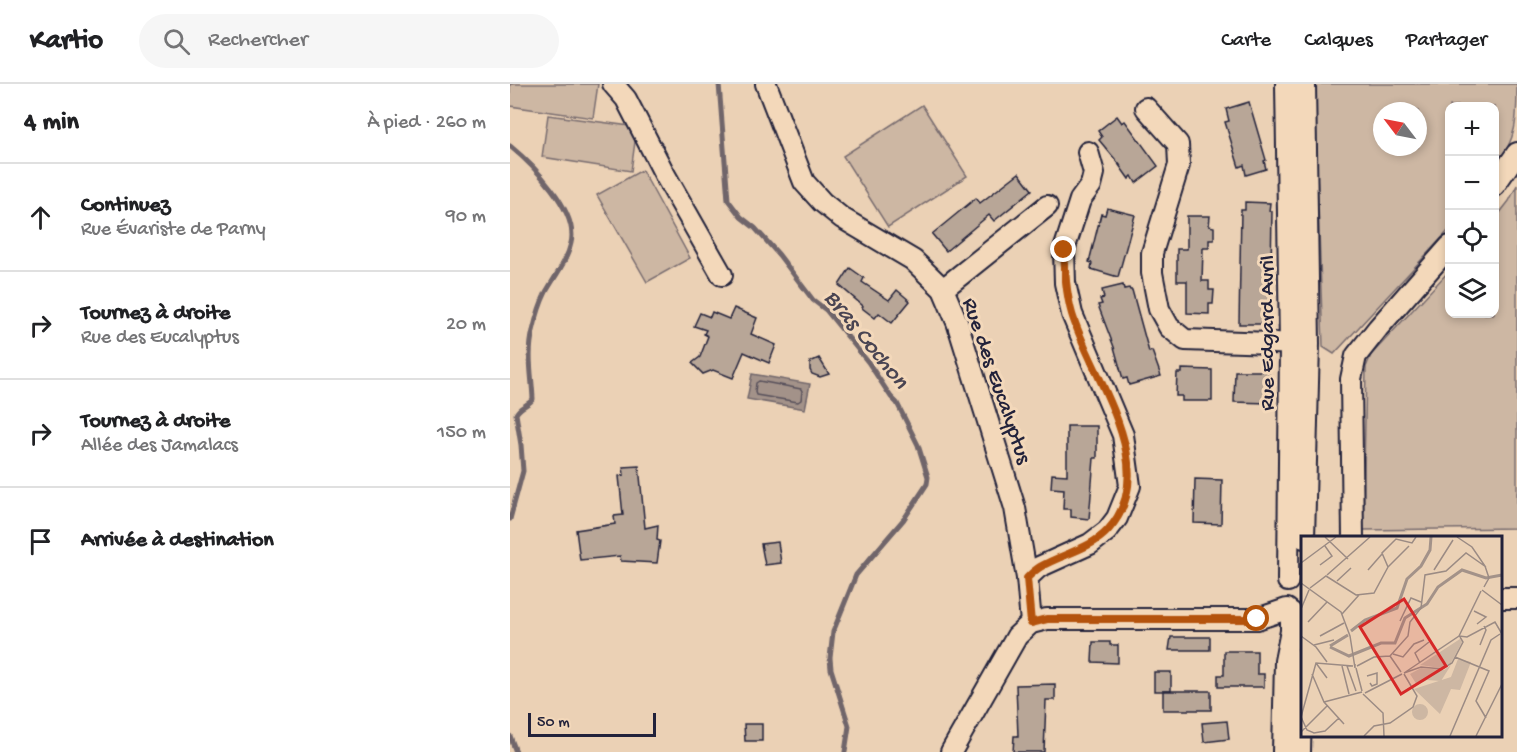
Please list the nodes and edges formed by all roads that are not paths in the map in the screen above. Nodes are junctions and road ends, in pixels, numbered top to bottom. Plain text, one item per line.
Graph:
1 (613, 84) edge
2 (766, 84) edge
3 (1286, 84) edge
4 (1305, 84) edge
5 (1146, 108) dead end
6 (1088, 152) dead end
7 (1517, 153) edge
8 (1499, 179) edge
9 (1047, 207) dead end
10 (1445, 251) edge
11 (722, 275) dead end
12 (943, 289) junction
13 (1299, 344) junction
14 (1304, 536) edge
15 (1353, 536) edge
16 (1027, 578) junction
17 (1292, 598) edge
18 (1031, 623) junction
19 (1301, 706) edge
20 (951, 752) edge
21 (1283, 752) edge
22 (1300, 752) edge

1 - 11 street
2 - 12 street, Rue des Eucalyptus
3 - 13 street, Rue Edgard Avril
4 - 13 street, Rue Edgard Avril
5 - 13 street
6 - 16 street
7 - 8 street
9 - 12 street
10 - 15 street
12 - 16 street, Rue des Eucalyptus
13 - 14 street, Rue Edgard Avril
13 - 17 street, Rue Edgard Avril
16 - 18 street, Rue des Eucalyptus
17 - 18 street
17 - 21 street, Rue Edgard Avril
18 - 20 street
19 - 22 street

